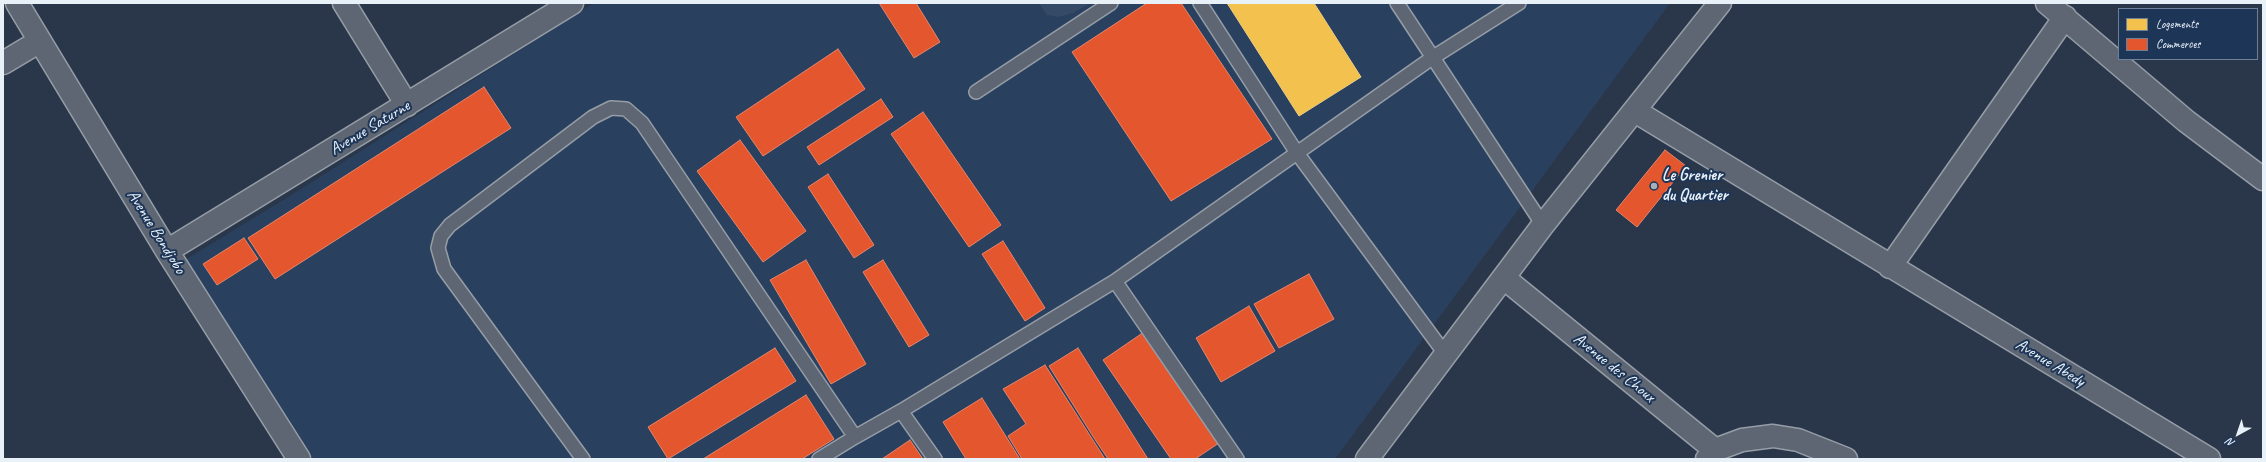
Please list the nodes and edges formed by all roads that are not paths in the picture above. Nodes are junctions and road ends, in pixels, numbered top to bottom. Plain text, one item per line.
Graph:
1 (18, 3) edge
2 (344, 3) edge
3 (572, 3) edge
4 (1111, 3) edge
5 (1200, 3) edge
6 (1397, 3) edge
7 (1519, 3) edge
8 (1720, 3) edge
9 (2047, 3) edge
10 (2065, 17) junction
11 (40, 41) junction
12 (1432, 58) junction
13 (3, 63) edge
14 (976, 92) dead end
15 (407, 106) junction
16 (1635, 111) junction
17 (1297, 153) junction
18 (2263, 179) edge
19 (1543, 225) junction
20 (167, 251) junction
21 (1890, 267) junction
22 (1504, 278) junction
23 (1115, 281) junction
24 (1446, 354) junction
25 (901, 411) junction
26 (854, 437) junction
27 (1711, 454) edge
28 (299, 459) edge
29 (583, 459) edge
30 (819, 459) edge
31 (935, 459) edge
32 (1237, 459) edge
33 (1367, 459) edge
34 (1846, 459) edge
35 (2209, 459) edge

1 - 11 street, Avenue Bondjobo
2 - 15 street
3 - 15 street, Avenue Saturne
4 - 14 lane
5 - 17 lane
6 - 12 lane
7 - 12 lane
8 - 16 street
9 - 10 street
10 - 18 street
10 - 21 street
11 - 13 street
11 - 20 street, Avenue Bondjobo
12 - 17 lane
12 - 19 lane
15 - 20 street, Avenue Saturne
16 - 19 street
16 - 21 street, Avenue Abedy
17 - 23 lane
17 - 24 lane
19 - 22 street
20 - 28 street, Avenue Bondjobo
21 - 35 street, Avenue Abedy
22 - 24 street
22 - 27 street, Avenue des Choux
23 - 25 lane
23 - 32 lane
24 - 33 street
25 - 26 lane
25 - 31 lane
26 - 29 lane
26 - 30 lane
27 - 34 street

